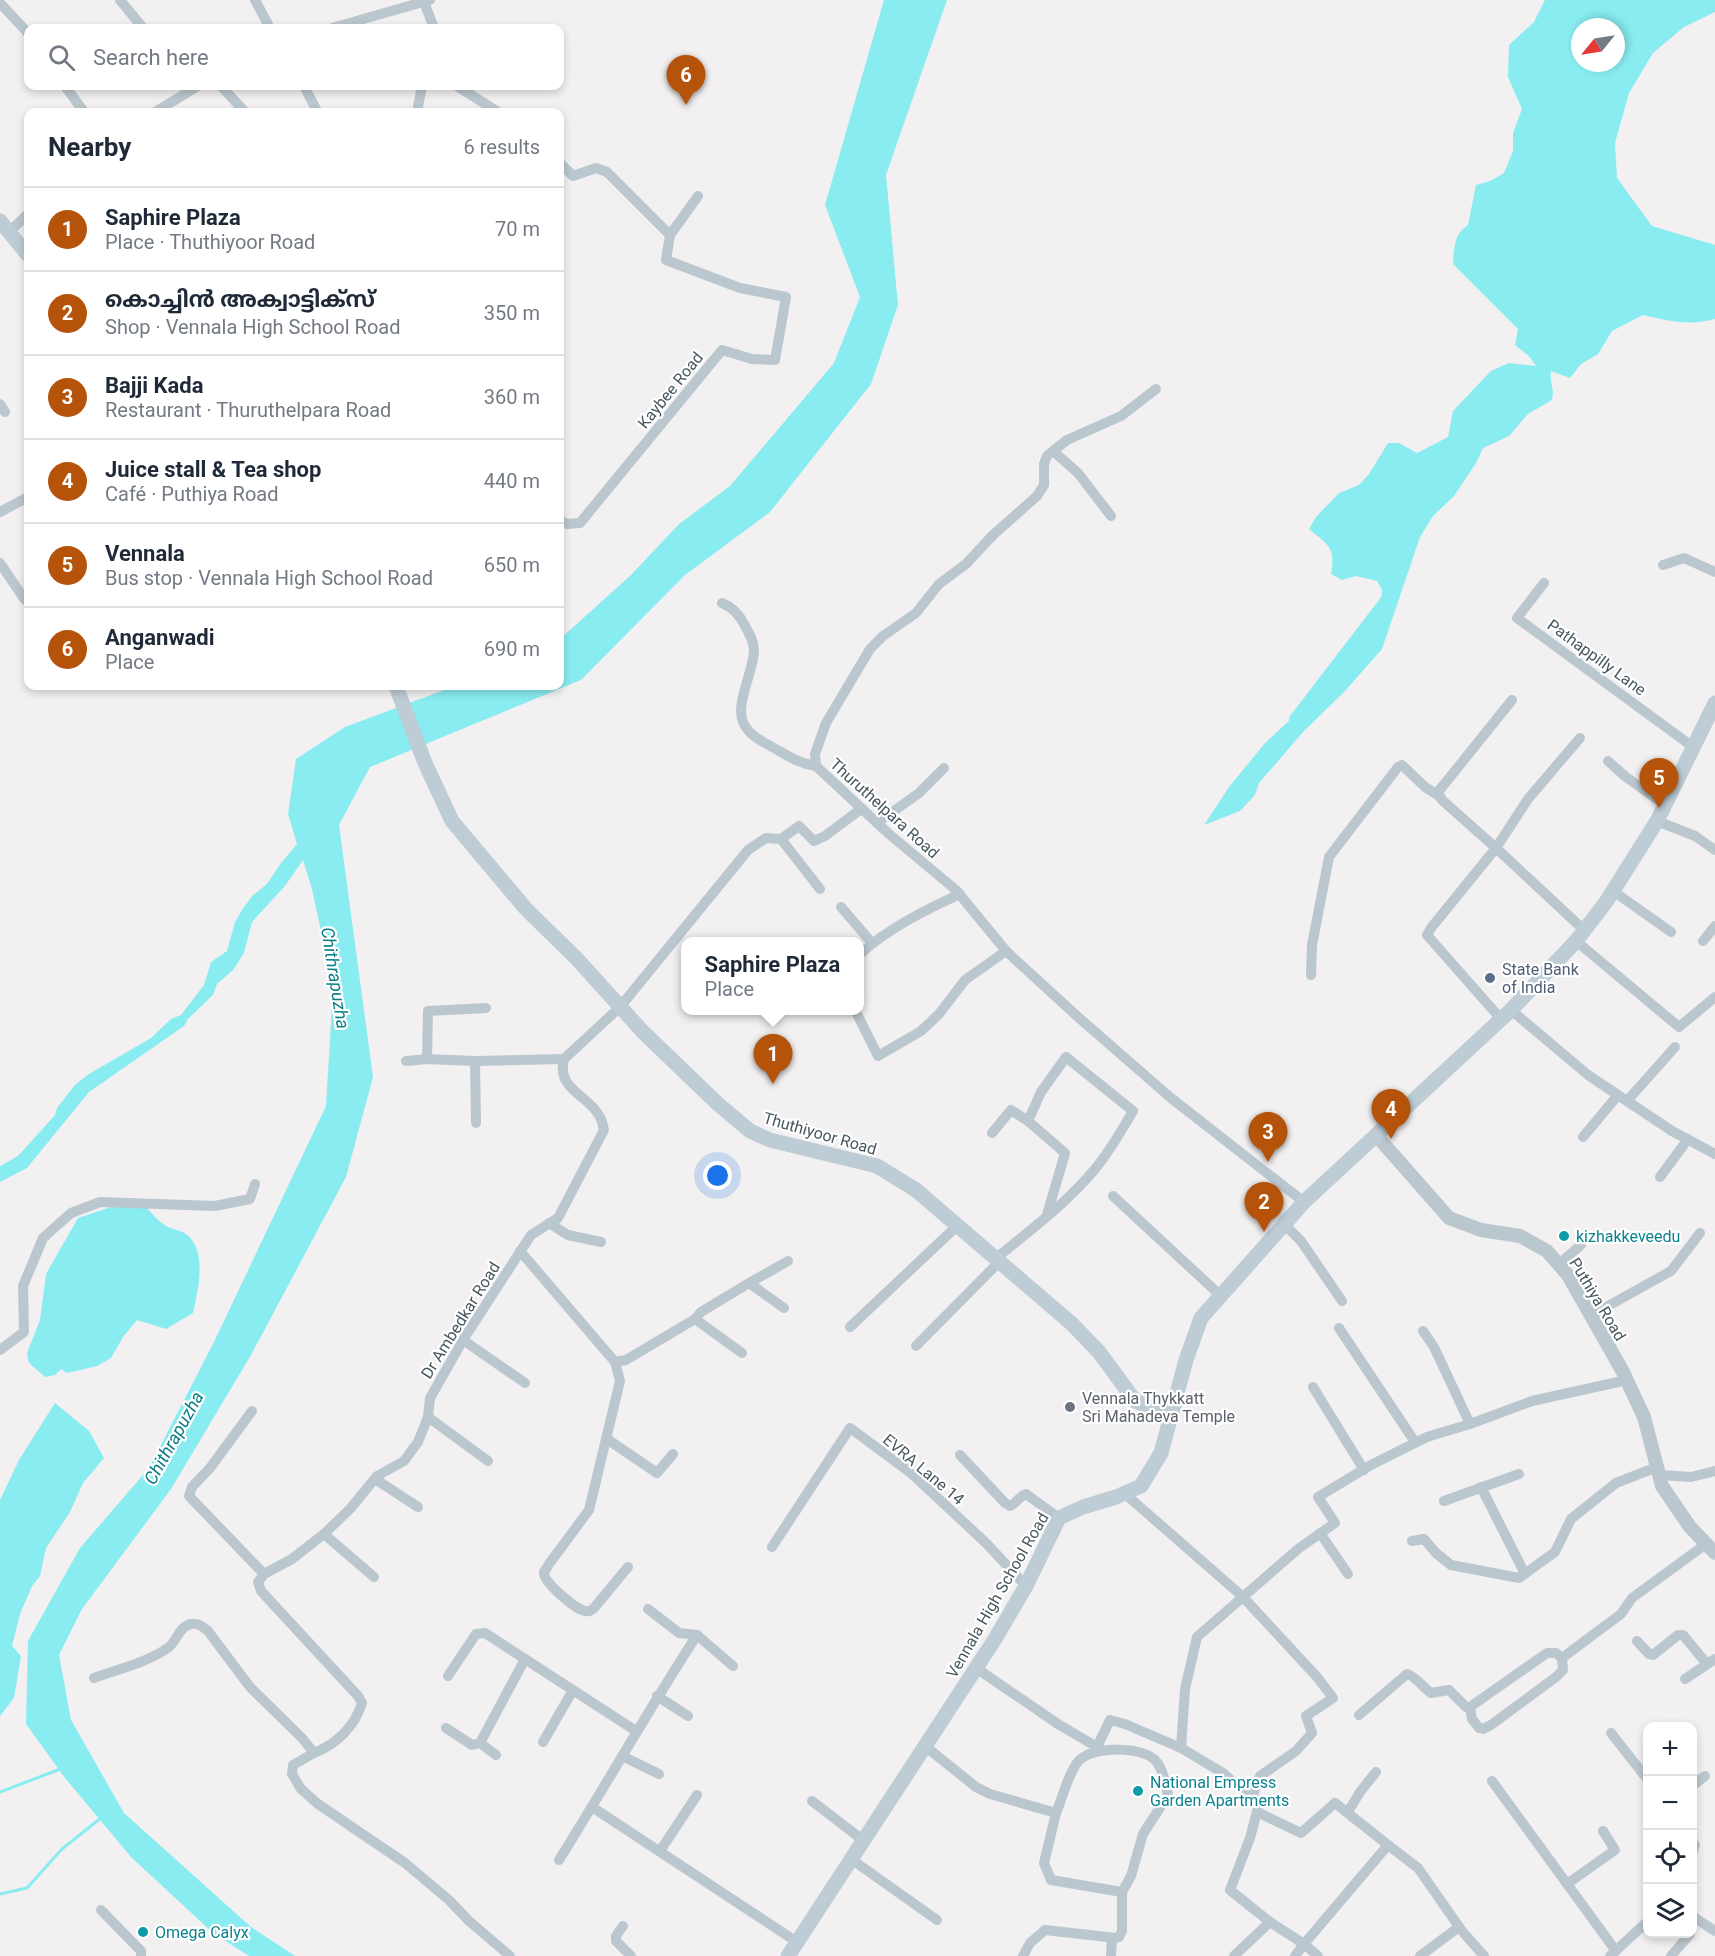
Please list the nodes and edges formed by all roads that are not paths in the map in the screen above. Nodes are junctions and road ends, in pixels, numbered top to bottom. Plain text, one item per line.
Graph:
1 (120, 0) edge
2 (255, 0) edge
3 (427, 1) edge
4 (0, 3) edge
5 (140, 24) edge
6 (268, 24) edge
7 (346, 24) edge
8 (433, 24) edge
9 (24, 29) edge
10 (68, 90) edge
11 (179, 90) edge
12 (225, 90) edge
13 (306, 90) edge
14 (421, 90) edge
15 (463, 90) edge
16 (81, 108) edge
17 (159, 108) edge
18 (241, 108) edge
19 (315, 108) edge
20 (418, 108) edge
21 (492, 108) edge
22 (564, 167) edge
23 (698, 196) dead end
24 (24, 217) edge
25 (3, 230) edge
26 (670, 235) junction
27 (24, 251) edge
28 (1156, 389) dead end
29 (1053, 451) junction
30 (24, 499) edge
31 (0, 512) edge
32 (1111, 516) dead end
33 (564, 522) edge
34 (0, 563) edge
35 (1663, 565) dead end
36 (1715, 572) edge
37 (1544, 583) dead end
38 (24, 599) edge
39 (722, 603) dead end
40 (398, 690) edge
41 (1512, 700) dead end
42 (1715, 702) edge
43 (1580, 738) dead end
44 (1693, 747) junction
45 (1608, 761) dead end
46 (816, 766) junction
47 (944, 768) dead end
48 (1438, 796) junction
49 (1665, 805) junction
50 (861, 809) junction
51 (1657, 821) junction
52 (877, 823) junction
53 (781, 838) junction
54 (1496, 848) junction
55 (1715, 850) edge
56 (820, 889) dead end
57 (1613, 891) junction
58 (960, 894) junction
59 (841, 907) dead end
60 (1715, 926) edge
61 (1671, 932) dead end
62 (1580, 935) junction
63 (1703, 941) dead end
64 (872, 943) junction
65 (864, 950) edge
66 (1005, 951) junction
67 (1311, 975) dead end
68 (1715, 997) edge
69 (620, 1006) junction
70 (486, 1008) dead end
71 (857, 1015) edge
72 (1506, 1015) junction
73 (1675, 1047) dead end
74 (427, 1059) junction
75 (564, 1059) junction
76 (475, 1060) junction
77 (406, 1061) dead end
78 (1623, 1098) junction
79 (1028, 1121) junction
80 (476, 1123) dead end
81 (992, 1133) dead end
82 (1376, 1135) junction
83 (1583, 1137) dead end
84 (1688, 1139) junction
85 (1715, 1154) edge
86 (1660, 1177) dead end
87 (1058, 1179) junction
88 (255, 1184) dead end
89 (1075, 1189) junction
90 (1113, 1196) dead end
91 (1304, 1202) junction
92 (1047, 1216) junction
93 (549, 1223) junction
94 (1284, 1224) junction
95 (957, 1226) junction
96 (1700, 1233) dead end
97 (601, 1242) dead end
98 (1581, 1245) dead end
99 (520, 1251) junction
100 (997, 1260) junction
101 (788, 1262) dead end
102 (1558, 1264) junction
103 (749, 1283) junction
104 (1221, 1296) junction
105 (1342, 1301) dead end
106 (783, 1308) dead end
107 (1590, 1316) junction
108 (695, 1319) junction
109 (850, 1327) dead end
110 (1339, 1328) dead end
111 (1423, 1331) dead end
112 (463, 1340) junction
113 (916, 1346) dead end
114 (1, 1347) edge
115 (742, 1353) dead end
116 (615, 1362) junction
117 (1627, 1380) junction
118 (525, 1383) dead end
119 (1313, 1387) dead end
120 (1174, 1407) junction
121 (252, 1411) dead end
122 (429, 1417) junction
123 (1470, 1424) junction
124 (607, 1439) junction
125 (1415, 1442) junction
126 (673, 1454) dead end
127 (960, 1455) dead end
128 (488, 1461) dead end
129 (1364, 1470) junction
130 (1658, 1471) junction
131 (1715, 1471) edge
132 (1520, 1474) dead end
133 (375, 1479) junction
134 (1481, 1487) junction
135 (1124, 1494) junction
136 (1444, 1501) dead end
137 (418, 1508) dead end
138 (1059, 1518) junction
139 (1320, 1533) junction
140 (324, 1534) junction
141 (1412, 1541) dead end
142 (772, 1547) dead end
143 (1710, 1549) edge
144 (628, 1568) dead end
145 (264, 1574) junction
146 (1348, 1574) dead end
147 (1524, 1574) junction
148 (374, 1577) dead end
149 (1026, 1586) junction
150 (1242, 1596) junction
151 (648, 1609) dead end
152 (697, 1635) junction
153 (1637, 1641) dead end
154 (1562, 1658) junction
155 (525, 1659) junction
156 (1711, 1661) edge
157 (733, 1666) dead end
158 (976, 1668) junction
159 (448, 1676) dead end
160 (94, 1678) dead end
161 (1685, 1679) dead end
162 (573, 1690) junction
163 (657, 1696) junction
164 (1470, 1707) junction
165 (1359, 1714) dead end
166 (688, 1716) dead end
167 (446, 1728) dead end
168 (636, 1731) junction
169 (1611, 1733) dead end
170 (543, 1742) dead end
171 (480, 1743) junction
172 (926, 1746) junction
173 (1181, 1748) junction
174 (314, 1753) junction
175 (496, 1755) dead end
176 (622, 1756) junction
177 (1376, 1772) dead end
178 (659, 1774) dead end
179 (1644, 1776) edge
180 (1705, 1776) dead end
181 (1492, 1781) dead end
182 (1697, 1782) edge
183 (697, 1794) dead end
184 (1252, 1798) junction
185 (812, 1801) dead end
186 (592, 1807) junction
187 (1257, 1812) junction
188 (1348, 1812) junction
189 (1056, 1814) junction
190 (1604, 1831) dead end
191 (864, 1840) junction
192 (1388, 1845) junction
193 (660, 1851) junction
194 (852, 1859) junction
195 (558, 1860) dead end
196 (1567, 1884) junction
197 (1122, 1892) junction
198 (101, 1910) dead end
199 (937, 1920) dead end
200 (1270, 1922) junction
201 (1643, 1925) edge
202 (623, 1926) dead end
203 (1697, 1926) edge
204 (1459, 1928) junction
205 (1715, 1931) edge
206 (1112, 1938) junction
207 (1684, 1938) edge
208 (1304, 1944) junction
209 (793, 1952) edge
210 (1613, 1953) edge
211 (141, 1956) edge
212 (510, 1956) edge
213 (630, 1956) edge
214 (1023, 1956) edge
215 (1111, 1956) edge
216 (1234, 1956) edge
217 (1294, 1956) edge
218 (1318, 1956) edge
219 (1420, 1956) edge
220 (1484, 1956) edge
221 (1671, 1956) edge

1 - 5 street
2 - 6 street
3 - 7 street
3 - 8 street
4 - 9 street
10 - 16 street
11 - 17 street
12 - 18 street
13 - 19 street
14 - 20 street
15 - 21 street
22 - 26 street
23 - 26 street
24 - 25 street
25 - 27 main road
26 - 33 street, Kaybee Road
28 - 29 street
29 - 32 street
29 - 46 street, Thuruthelpara Road
30 - 31 street
34 - 38 street
35 - 36 street
37 - 44 street, Pathappilly Lane
39 - 46 street
40 - 69 main road, Thuthiyoor Road
41 - 48 street
42 - 44 main road, Vennala High School Road
43 - 54 street
44 - 49 main road, Vennala High School Road
45 - 49 street
46 - 50 street, Thuruthelpara Road
47 - 52 street
48 - 54 street
48 - 67 street
49 - 51 main road, Vennala High School Road
50 - 52 street, Thuruthelpara Road
50 - 53 street
51 - 55 street
51 - 57 main road, Vennala High School Road
52 - 58 street, Thuruthelpara Road
53 - 56 street
53 - 69 street
54 - 62 street
54 - 72 street
57 - 61 street
57 - 62 main road, Vennala High School Road
58 - 64 street
58 - 66 street, Thuruthelpara Road
59 - 64 street
60 - 63 street
62 - 68 street
62 - 72 main road, Vennala High School Road
64 - 65 street
66 - 71 street
66 - 91 street, Thuruthelpara Road
69 - 75 street
69 - 95 main road, Thuthiyoor Road
70 - 74 street
72 - 78 street
72 - 82 main road, Vennala High School Road
73 - 78 street
74 - 76 street
74 - 77 street
75 - 76 street
75 - 93 street, Dr Ambedkar Road
76 - 80 street
78 - 83 street
78 - 84 street
79 - 81 street
79 - 87 street
79 - 89 street
82 - 91 main road, Vennala High School Road
82 - 102 street, Puthiya Road
84 - 85 street
84 - 86 street
87 - 89 street
87 - 92 street
88 - 114 street
89 - 92 street
90 - 104 street
91 - 94 main road, Vennala High School Road
92 - 100 street
93 - 97 street
93 - 99 street, Dr Ambedkar Road
94 - 104 main road, Vennala High School Road
94 - 105 street
95 - 100 main road, Thuthiyoor Road
95 - 109 street
96 - 107 street
98 - 102 street
99 - 112 street, Dr Ambedkar Road
99 - 116 street
100 - 113 street
100 - 120 main road, Thuthiyoor Road
101 - 103 street
102 - 107 street, Puthiya Road
103 - 106 street
103 - 108 street
104 - 120 main road, Vennala High School Road
107 - 117 street, Puthiya Road
108 - 115 street
108 - 116 street
110 - 125 street
111 - 123 street
112 - 118 street
112 - 122 street, Dr Ambedkar Road
116 - 124 street
117 - 123 street
117 - 130 street, Puthiya Road
119 - 129 street
120 - 135 main road, Vennala High School Road
121 - 145 street
122 - 128 street
122 - 133 street, Dr Ambedkar Road
123 - 125 street
124 - 126 street
124 - 144 street
125 - 129 street
127 - 138 street
129 - 139 street
130 - 131 street
130 - 143 street, Puthiya Road
130 - 147 street
132 - 134 street
133 - 137 street
133 - 140 street, Dr Ambedkar Road
134 - 136 street
134 - 147 street
135 - 138 main road, Vennala High School Road
135 - 150 street
138 - 149 main road, Vennala High School Road
139 - 146 street
139 - 150 street
140 - 145 street, Dr Ambedkar Road
140 - 148 street
141 - 147 street
142 - 149 street, EVRA Lane 14
143 - 154 street
145 - 174 street
149 - 158 main road, Vennala High School Road
150 - 173 street
150 - 184 street
151 - 152 street
152 - 157 street
152 - 163 street
153 - 156 street
154 - 164 street
154 - 164 street
155 - 159 street
155 - 162 street
155 - 171 street
156 - 161 street
158 - 172 main road, Vennala High School Road
158 - 173 street
160 - 174 street
162 - 168 street
162 - 170 street
163 - 166 street
163 - 168 street
164 - 165 street
167 - 171 street
168 - 176 street
169 - 179 street
171 - 175 street
172 - 189 street
172 - 191 main road, Vennala High School Road
173 - 184 street
174 - 212 street
176 - 178 street
176 - 186 street
177 - 188 street
180 - 182 street
181 - 196 street
183 - 193 street
184 - 187 street
185 - 191 street
186 - 193 street
186 - 195 street
187 - 188 street
187 - 200 street
188 - 192 street
189 - 197 street
189 - 197 street
190 - 196 street
191 - 194 main road, Vennala High School Road
192 - 204 street
192 - 208 street
193 - 209 street
194 - 199 street
194 - 209 main road, Vennala High School Road
196 - 210 street
197 - 206 street
198 - 211 street
200 - 208 street
200 - 216 street
201 - 210 street
202 - 213 street
203 - 205 street
204 - 219 street
204 - 220 street
206 - 214 street
206 - 215 street
207 - 221 street
208 - 217 street
208 - 218 street

